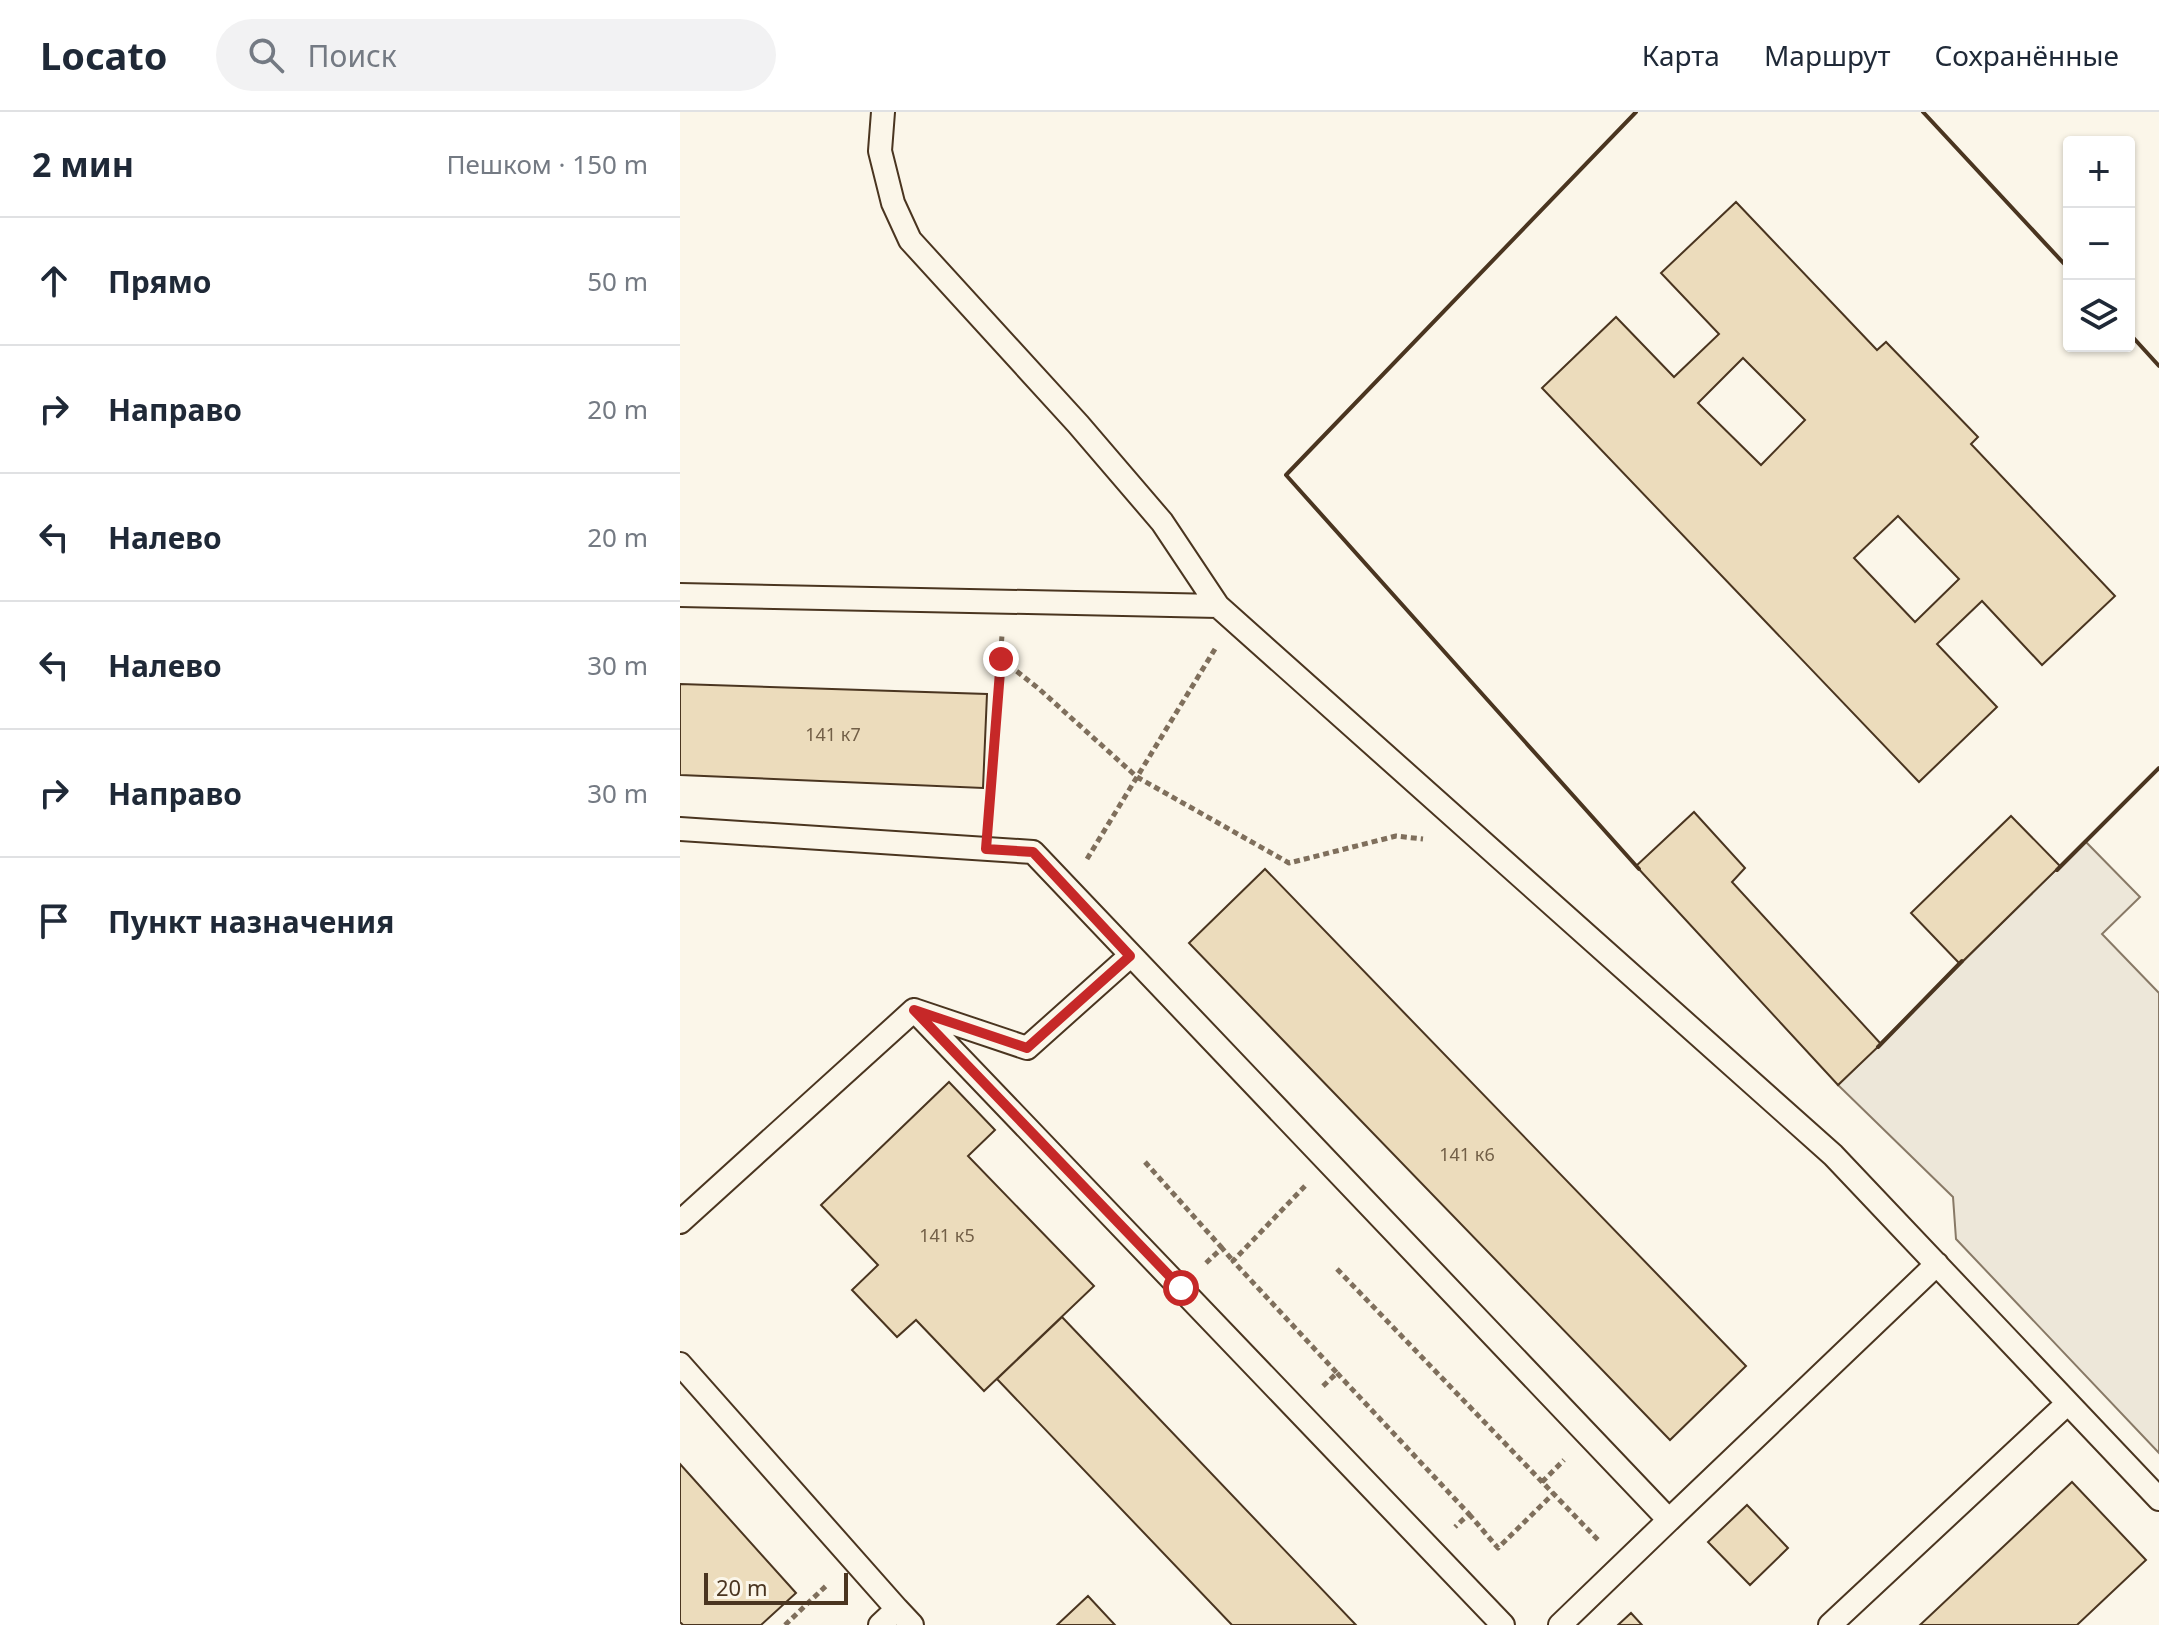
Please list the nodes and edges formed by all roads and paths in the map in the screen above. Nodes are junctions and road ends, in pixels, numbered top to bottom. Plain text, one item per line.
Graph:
1 (883, 112) edge
2 (680, 595) edge
3 (1004, 601) junction
4 (1225, 612) junction
5 (1001, 659) junction
6 (1137, 777) junction
7 (680, 829) edge
8 (1426, 839) dead end
9 (986, 849) junction
10 (1068, 891) junction
11 (1130, 956) junction
12 (914, 1010) junction
13 (1145, 1162) dead end
14 (1328, 1163) junction
15 (680, 1222) edge
16 (1222, 1248) dead end
17 (1937, 1264) junction
18 (1337, 1269) dead end
19 (680, 1364) edge
20 (1337, 1373) junction
21 (2068, 1403) junction
22 (1298, 1410) junction
23 (1554, 1493) junction
24 (2159, 1499) edge
25 (1469, 1514) junction
26 (1669, 1520) junction
27 (1432, 1550) junction
28 (853, 1560) junction
29 (1622, 1565) junction
30 (904, 1617) edge
31 (785, 1625) edge
32 (880, 1625) edge
33 (1503, 1625) edge
34 (1560, 1625) edge
35 (1830, 1625) edge

1 - 4 lane
2 - 3 lane
3 - 4 lane
3 - 5 path
4 - 6 path
4 - 17 lane
5 - 6 path
5 - 9 path
6 - 8 path
6 - 10 path
7 - 9 lane
9 - 10 lane
10 - 11 lane
11 - 12 lane
11 - 14 lane
12 - 15 lane
12 - 22 lane
13 - 16 path
14 - 20 path
14 - 26 lane
17 - 21 lane
17 - 26 lane
18 - 23 path
19 - 28 lane
20 - 22 path
20 - 25 path
21 - 24 lane
21 - 35 lane
22 - 27 lane
23 - 25 path
23 - 29 path
25 - 27 path
26 - 29 lane
27 - 33 lane
28 - 30 lane
28 - 31 path
29 - 34 lane
30 - 32 lane

